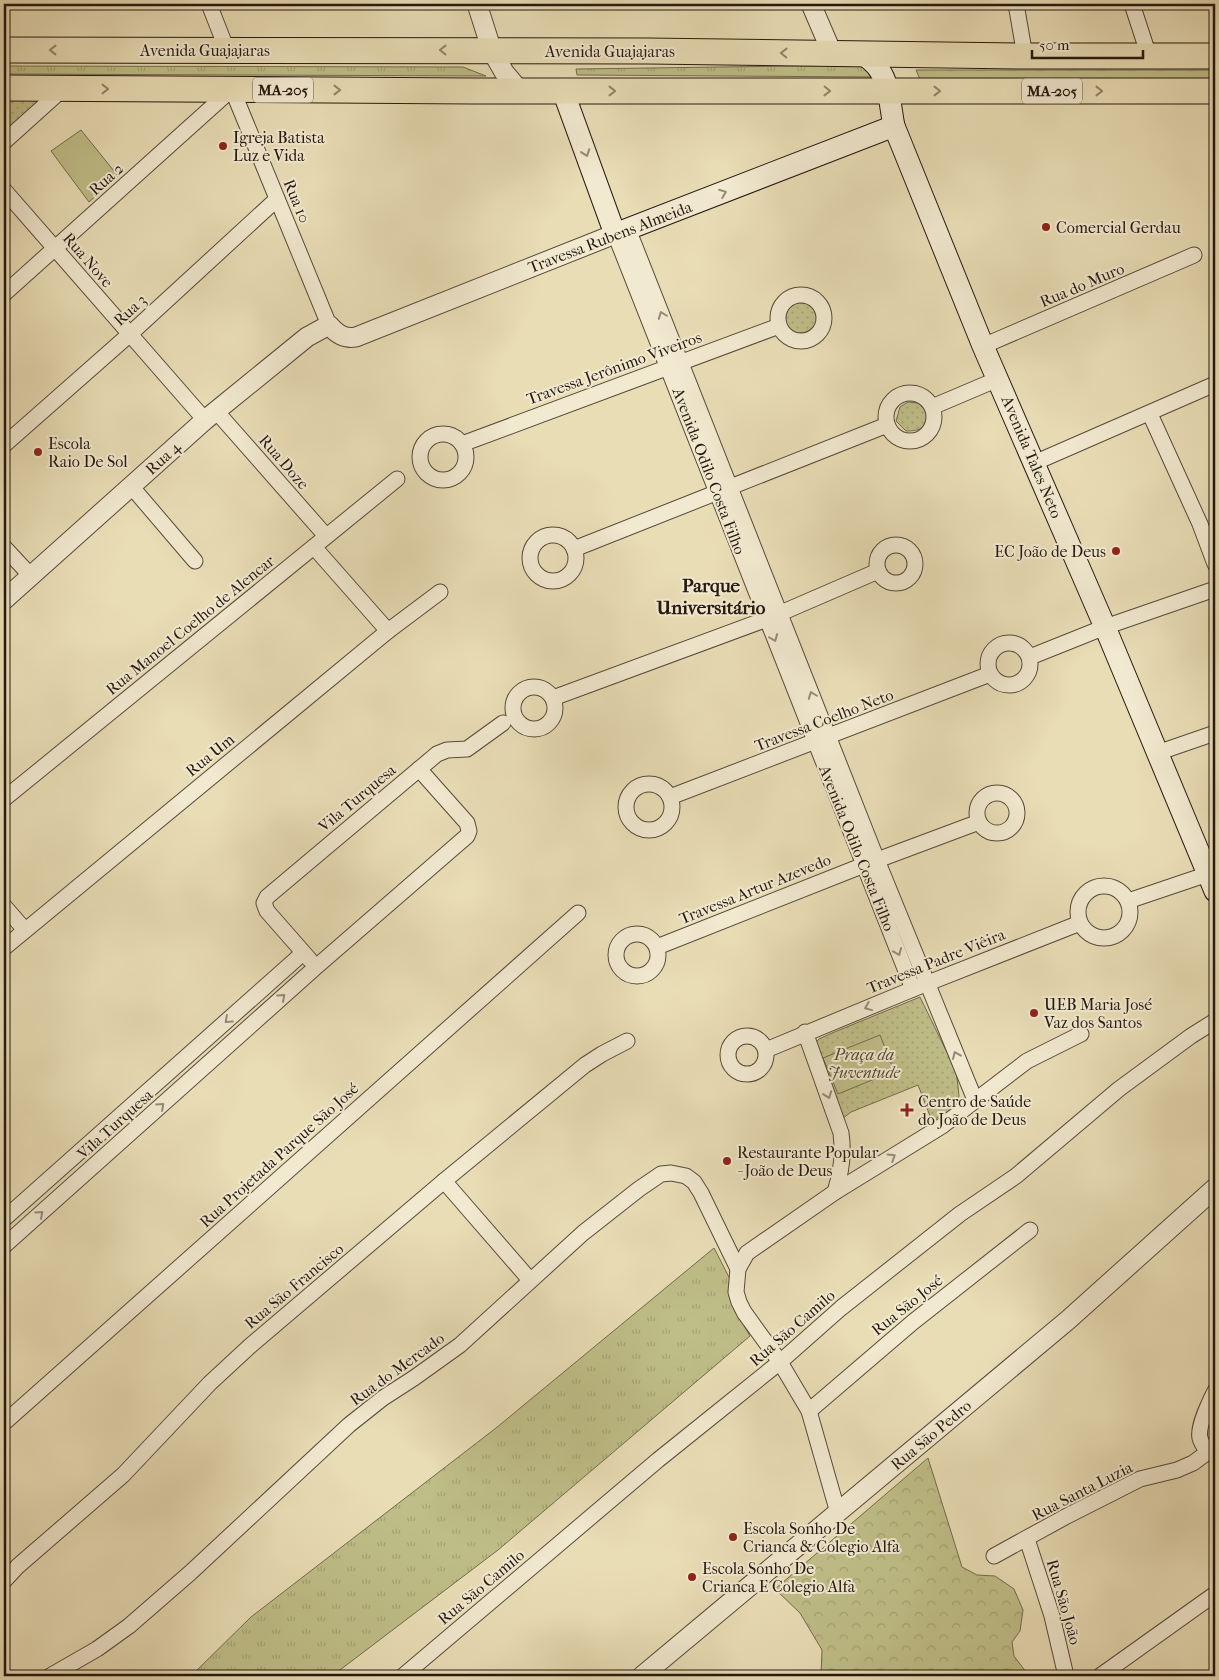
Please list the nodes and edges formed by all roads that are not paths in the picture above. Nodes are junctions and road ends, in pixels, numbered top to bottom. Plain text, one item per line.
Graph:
1 (209, 4) edge
2 (477, 4) edge
3 (811, 4) edge
4 (1016, 4) edge
5 (1132, 4) edge
6 (4, 50) edge
7 (226, 50) junction
8 (492, 50) junction
9 (832, 53) junction
10 (863, 54) junction
11 (1025, 56) junction
12 (1149, 56) junction
13 (1215, 56) edge
14 (4, 88) edge
15 (64, 88) junction
16 (232, 89) junction
17 (888, 90) junction
18 (520, 91) junction
19 (563, 91) junction
20 (1215, 91) edge
21 (894, 126) junction
22 (4, 142) edge
23 (4, 190) edge
24 (277, 199) junction
25 (622, 232) junction
26 (54, 248) junction
27 (1194, 255) dead end
28 (4, 294) edge
29 (329, 325) junction
30 (779, 326) dead end
31 (130, 334) junction
32 (984, 346) junction
33 (674, 364) junction
34 (998, 380) junction
35 (1215, 384) edge
36 (932, 407) junction
37 (1150, 414) junction
38 (210, 416) junction
39 (887, 424) junction
40 (462, 444) dead end
41 (4, 445) edge
42 (1034, 463) junction
43 (397, 479) dead end
44 (131, 486) junction
45 (723, 490) junction
46 (326, 536) junction
47 (4, 547) edge
48 (314, 547) junction
49 (574, 549) dead end
50 (195, 561) dead end
51 (1215, 564) edge
52 (878, 572) dead end
53 (30, 576) junction
54 (1215, 589) edge
55 (440, 592) dead end
56 (4, 600) edge
57 (773, 616) junction
58 (1104, 627) junction
59 (388, 631) junction
60 (1030, 657) junction
61 (990, 674) junction
62 (553, 698) dead end
63 (503, 723) dead end
64 (1215, 733) edge
65 (822, 740) junction
66 (1157, 754) junction
67 (419, 768) junction
68 (670, 798) dead end
69 (4, 799) edge
70 (978, 822) dead end
71 (870, 862) junction
72 (1212, 882) edge
73 (1128, 901) junction
74 (4, 906) edge
75 (578, 913) dead end
76 (1080, 923) junction
77 (25, 930) junction
78 (656, 947) dead end
79 (4, 948) edge
80 (304, 952) junction
81 (316, 967) junction
82 (920, 986) junction
83 (1215, 1021) edge
84 (805, 1032) junction
85 (1081, 1034) dead end
86 (627, 1040) dead end
87 (766, 1050) dead end
88 (171, 1071) junction
89 (184, 1085) junction
90 (975, 1100) junction
91 (843, 1149) junction
92 (862, 1176) junction
93 (444, 1181) junction
94 (1215, 1188) edge
95 (836, 1192) junction
96 (4, 1219) edge
97 (1030, 1230) dead end
98 (4, 1246) edge
99 (738, 1269) junction
100 (530, 1280) junction
101 (780, 1362) junction
102 (1215, 1391) edge
103 (808, 1411) junction
104 (4, 1423) edge
105 (1212, 1453) edge
106 (838, 1513) junction
107 (1026, 1539) junction
108 (994, 1556) dead end
109 (4, 1581) edge
110 (1215, 1594) edge
111 (50, 1676) edge
112 (404, 1676) edge
113 (642, 1676) edge
114 (1066, 1676) edge
115 (1100, 1676) edge

1 - 7 street
2 - 8 street
3 - 9 street
4 - 11 street
5 - 12 street
7 -> 6 main road, Avenida Guajajaras / MA-205
8 -> 7 main road, Avenida Guajajaras / MA-205
9 -> 8 main road, Avenida Guajajaras / MA-205
8 - 18 street
9 - 10 main road, Avenida Guajajaras / MA-205
10 - 11 main road, Avenida Guajajaras / MA-205
10 - 17 main road, Avenida Tales Neto
11 - 12 main road, Avenida Guajajaras / MA-205
12 - 13 main road, Avenida Guajajaras / MA-205
14 - 15 main road, MA-205
15 -> 16 main road, MA-205
15 - 22 street
16 -> 18 main road, MA-205
16 - 24 street, Rua 10
16 - 26 street, Rua 2
19 -> 17 main road, MA-205
17 -> 20 main road, MA-205
17 - 21 main road, Avenida Tales Neto
18 - 19 main road, MA-205
19 -> 25 main road, Avenida Odilo Costa Filho
25 -> 21 main road, Travessa Rubens Almeida
21 - 32 main road, Avenida Tales Neto
23 - 26 street, Rua Nove
24 - 29 street, Rua 10
24 - 31 street, Rua 3
25 - 29 street, Travessa Rubens Almeida
25 - 33 street, Avenida Odilo Costa Filho
26 - 28 street, Rua 2
26 - 31 street, Rua Nove
27 - 32 street, Rua do Muro
29 - 38 street, Rua 4
30 - 33 street, Travessa Jerônimo Viveiros
31 - 38 street, Rua Nove
31 - 41 street, Rua 3
32 - 34 main road, Avenida Tales Neto
33 - 40 street, Travessa Jerônimo Viveiros
33 - 45 street, Avenida Odilo Costa Filho
34 - 36 street
34 - 42 main road, Avenida Tales Neto
35 - 37 street
36 - 39 street
36 - 39 street
37 - 42 street
37 - 51 street
38 - 44 street, Rua 4
38 - 46 street, Rua Doze
39 - 45 street
42 - 58 main road, Avenida Tales Neto
43 - 46 street, Rua Manoel Coelho de Alencar
44 - 50 street
44 - 53 street, Rua 4
45 - 49 street
45 - 57 street, Avenida Odilo Costa Filho
46 - 48 street, Rua Manoel Coelho de Alencar
47 - 53 street
48 - 59 street
48 - 69 street, Rua Manoel Coelho de Alencar
52 - 57 street
53 - 56 street, Rua 4
54 - 58 street
55 - 59 street, Rua Um
57 - 62 street
57 - 65 street, Avenida Odilo Costa Filho
58 - 60 street
58 - 66 main road, Avenida Tales Neto
59 - 77 street, Rua Um
60 - 61 street
60 - 61 street
61 - 65 street, Travessa Coelho Neto
63 - 67 street
64 - 66 street
65 - 68 street, Travessa Coelho Neto
65 - 71 street, Avenida Odilo Costa Filho
66 - 72 main road, Avenida Tales Neto
67 - 80 street, Vila Turquesa
67 - 81 street, Vila Turquesa
70 - 71 street, Travessa Artur Azevedo
71 - 78 street, Travessa Artur Azevedo
71 - 82 street, Avenida Odilo Costa Filho
72 - 73 street
73 - 76 street
73 - 76 street
74 - 77 street
75 - 104 street, Rua Projetada Parque São José
76 - 82 street, Travessa Padre Viêira
77 - 79 street, Rua Um
80 - 81 street, Vila Turquesa
80 -> 88 street, Vila Turquesa
89 -> 81 street, Vila Turquesa
82 -> 84 street, Travessa Padre Viêira
90 -> 82 street, Avenida Odilo Costa Filho
83 - 101 street, Rua São Camilo
84 - 87 street, Travessa Padre Viêira
84 -> 91 street
85 - 90 street
86 - 93 street, Rua São Francisco
88 - 89 street
88 - 96 street, Vila Turquesa
98 -> 89 street, Vila Turquesa
92 -> 90 street
91 - 92 street
91 - 95 street
92 - 95 street
93 - 100 street
93 - 109 street, Rua São Francisco
94 - 106 street, Rua São Pedro
95 - 99 street
97 - 103 street, Rua São José
99 - 100 street, Rua do Mercado
99 - 101 street
100 - 111 street, Rua do Mercado
101 - 103 street
101 - 112 street, Rua São Camilo
102 - 105 street
103 - 106 street
105 - 107 street, Rua Santa Luzia
106 - 113 street, Rua São Pedro
107 - 108 street, Rua Santa Luzia
107 - 114 street, Rua São João
110 - 115 street

